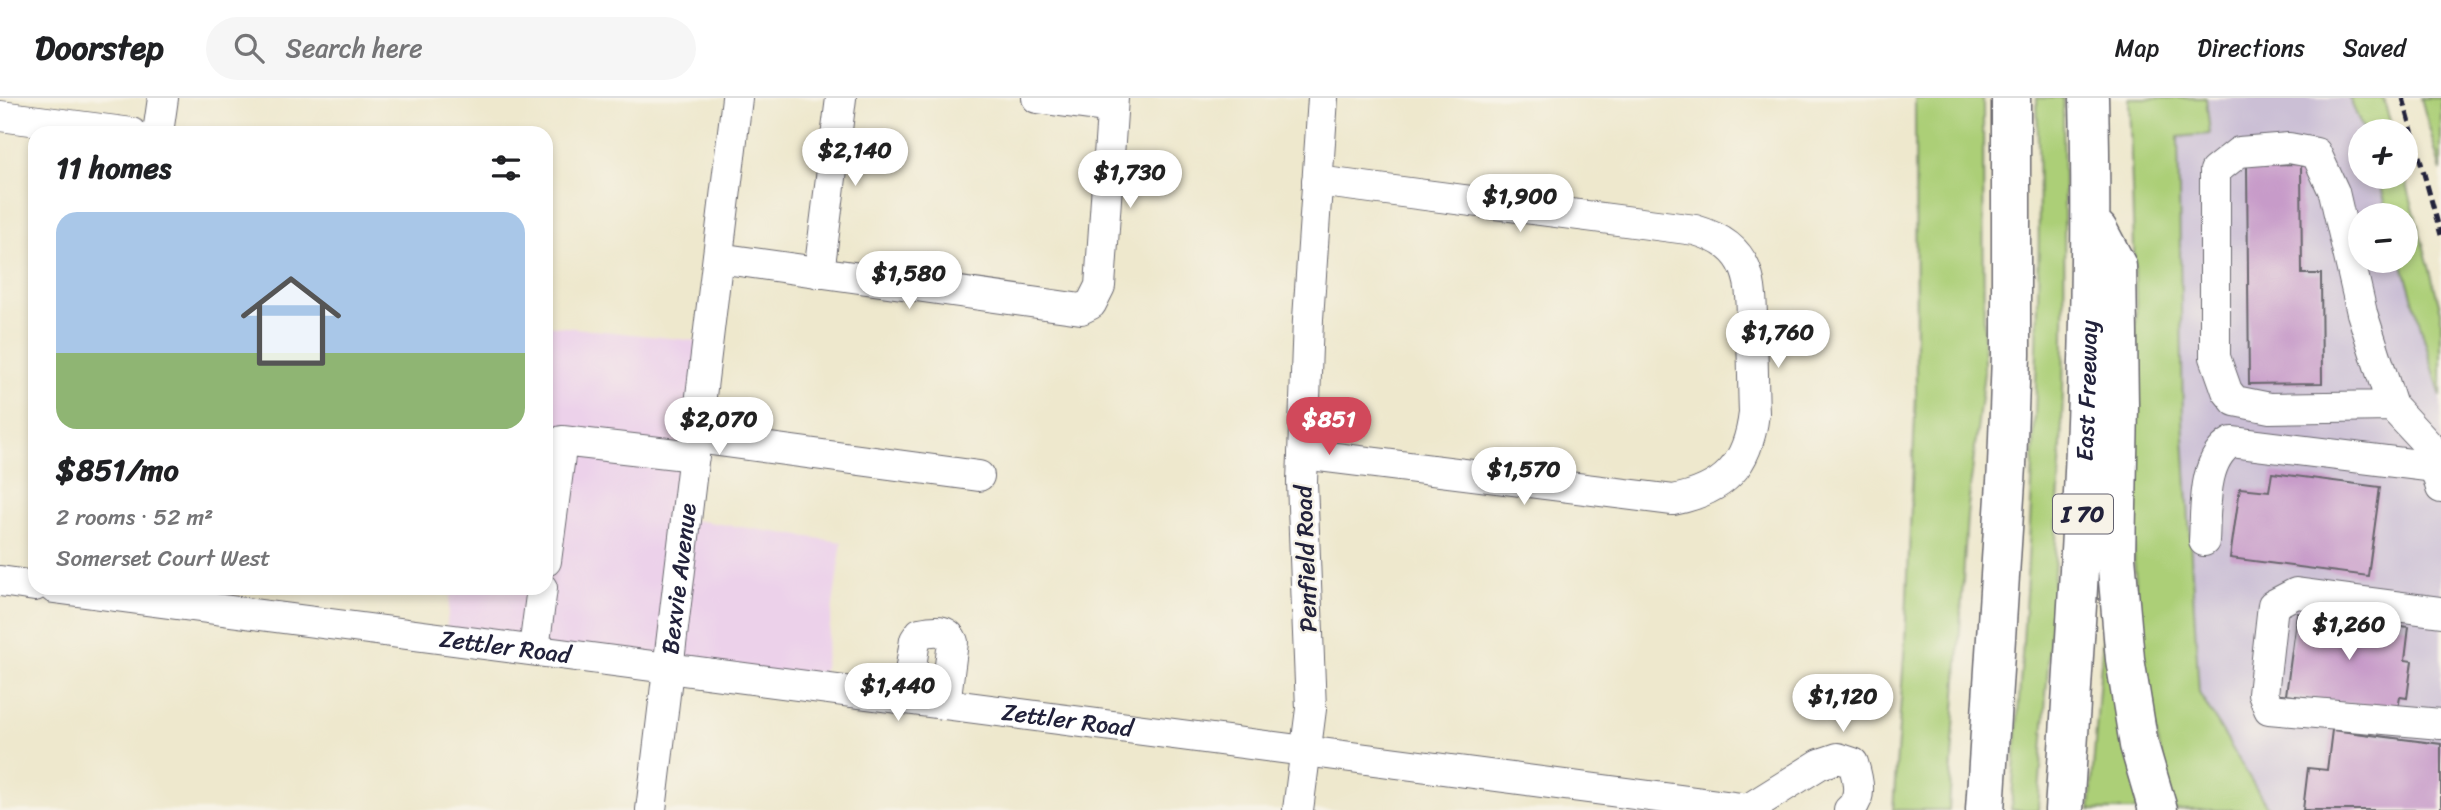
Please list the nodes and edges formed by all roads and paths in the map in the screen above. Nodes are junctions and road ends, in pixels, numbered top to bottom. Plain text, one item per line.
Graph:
1 (163, 98) edge
2 (737, 98) edge
3 (841, 98) edge
4 (1037, 98) edge
5 (1323, 98) edge
6 (2011, 98) edge
7 (2090, 98) edge
8 (1112, 103) edge
9 (0, 116) edge
10 (78, 126) edge
11 (159, 126) edge
12 (1317, 181) junction
13 (2091, 217) junction
14 (718, 258) junction
15 (819, 273) junction
16 (2392, 406) junction
17 (554, 440) edge
18 (695, 447) junction
19 (1303, 454) junction
20 (2435, 467) edge
21 (979, 476) dead end
22 (2204, 541) dead end
23 (0, 581) edge
24 (28, 585) edge
25 (130, 595) edge
26 (541, 595) edge
27 (2441, 612) edge
28 (534, 649) junction
29 (668, 667) junction
30 (906, 699) junction
31 (945, 704) junction
32 (2441, 724) edge
33 (1305, 750) junction
34 (1567, 797) edge
35 (1752, 809) edge
36 (651, 810) edge
37 (1298, 810) edge
38 (1849, 810) edge
39 (1985, 810) edge
40 (2064, 810) edge
41 (2158, 810) edge

1 - 11 street
2 - 14 street, Bexvie Avenue
3 - 15 street
4 - 8 street
5 - 12 street, Penfield Road
6 - 39 highway
7 - 13 highway, East Freeway / I 70
8 - 15 street
9 - 10 street
12 - 19 street, Penfield Road
12 - 19 street
13 - 40 highway, East Freeway / I 70
13 - 41 highway
14 - 15 street
14 - 18 street, Bexvie Avenue
16 - 16 street
16 - 20 street
17 - 18 street
18 - 21 street
18 - 29 street, Bexvie Avenue
19 - 33 street, Penfield Road
20 - 22 street
23 - 24 street
25 - 28 street, Zettler Road
26 - 28 street
27 - 32 street
28 - 29 street, Zettler Road
29 - 30 street, Zettler Road
29 - 36 street, Bexvie Avenue
30 - 31 street, Zettler Road
30 - 31 street
31 - 33 street, Zettler Road
33 - 34 street, Zettler Road
33 - 37 street, Penfield Road
34 - 35 street, Zettler Road
35 - 38 street, Zettler Road

